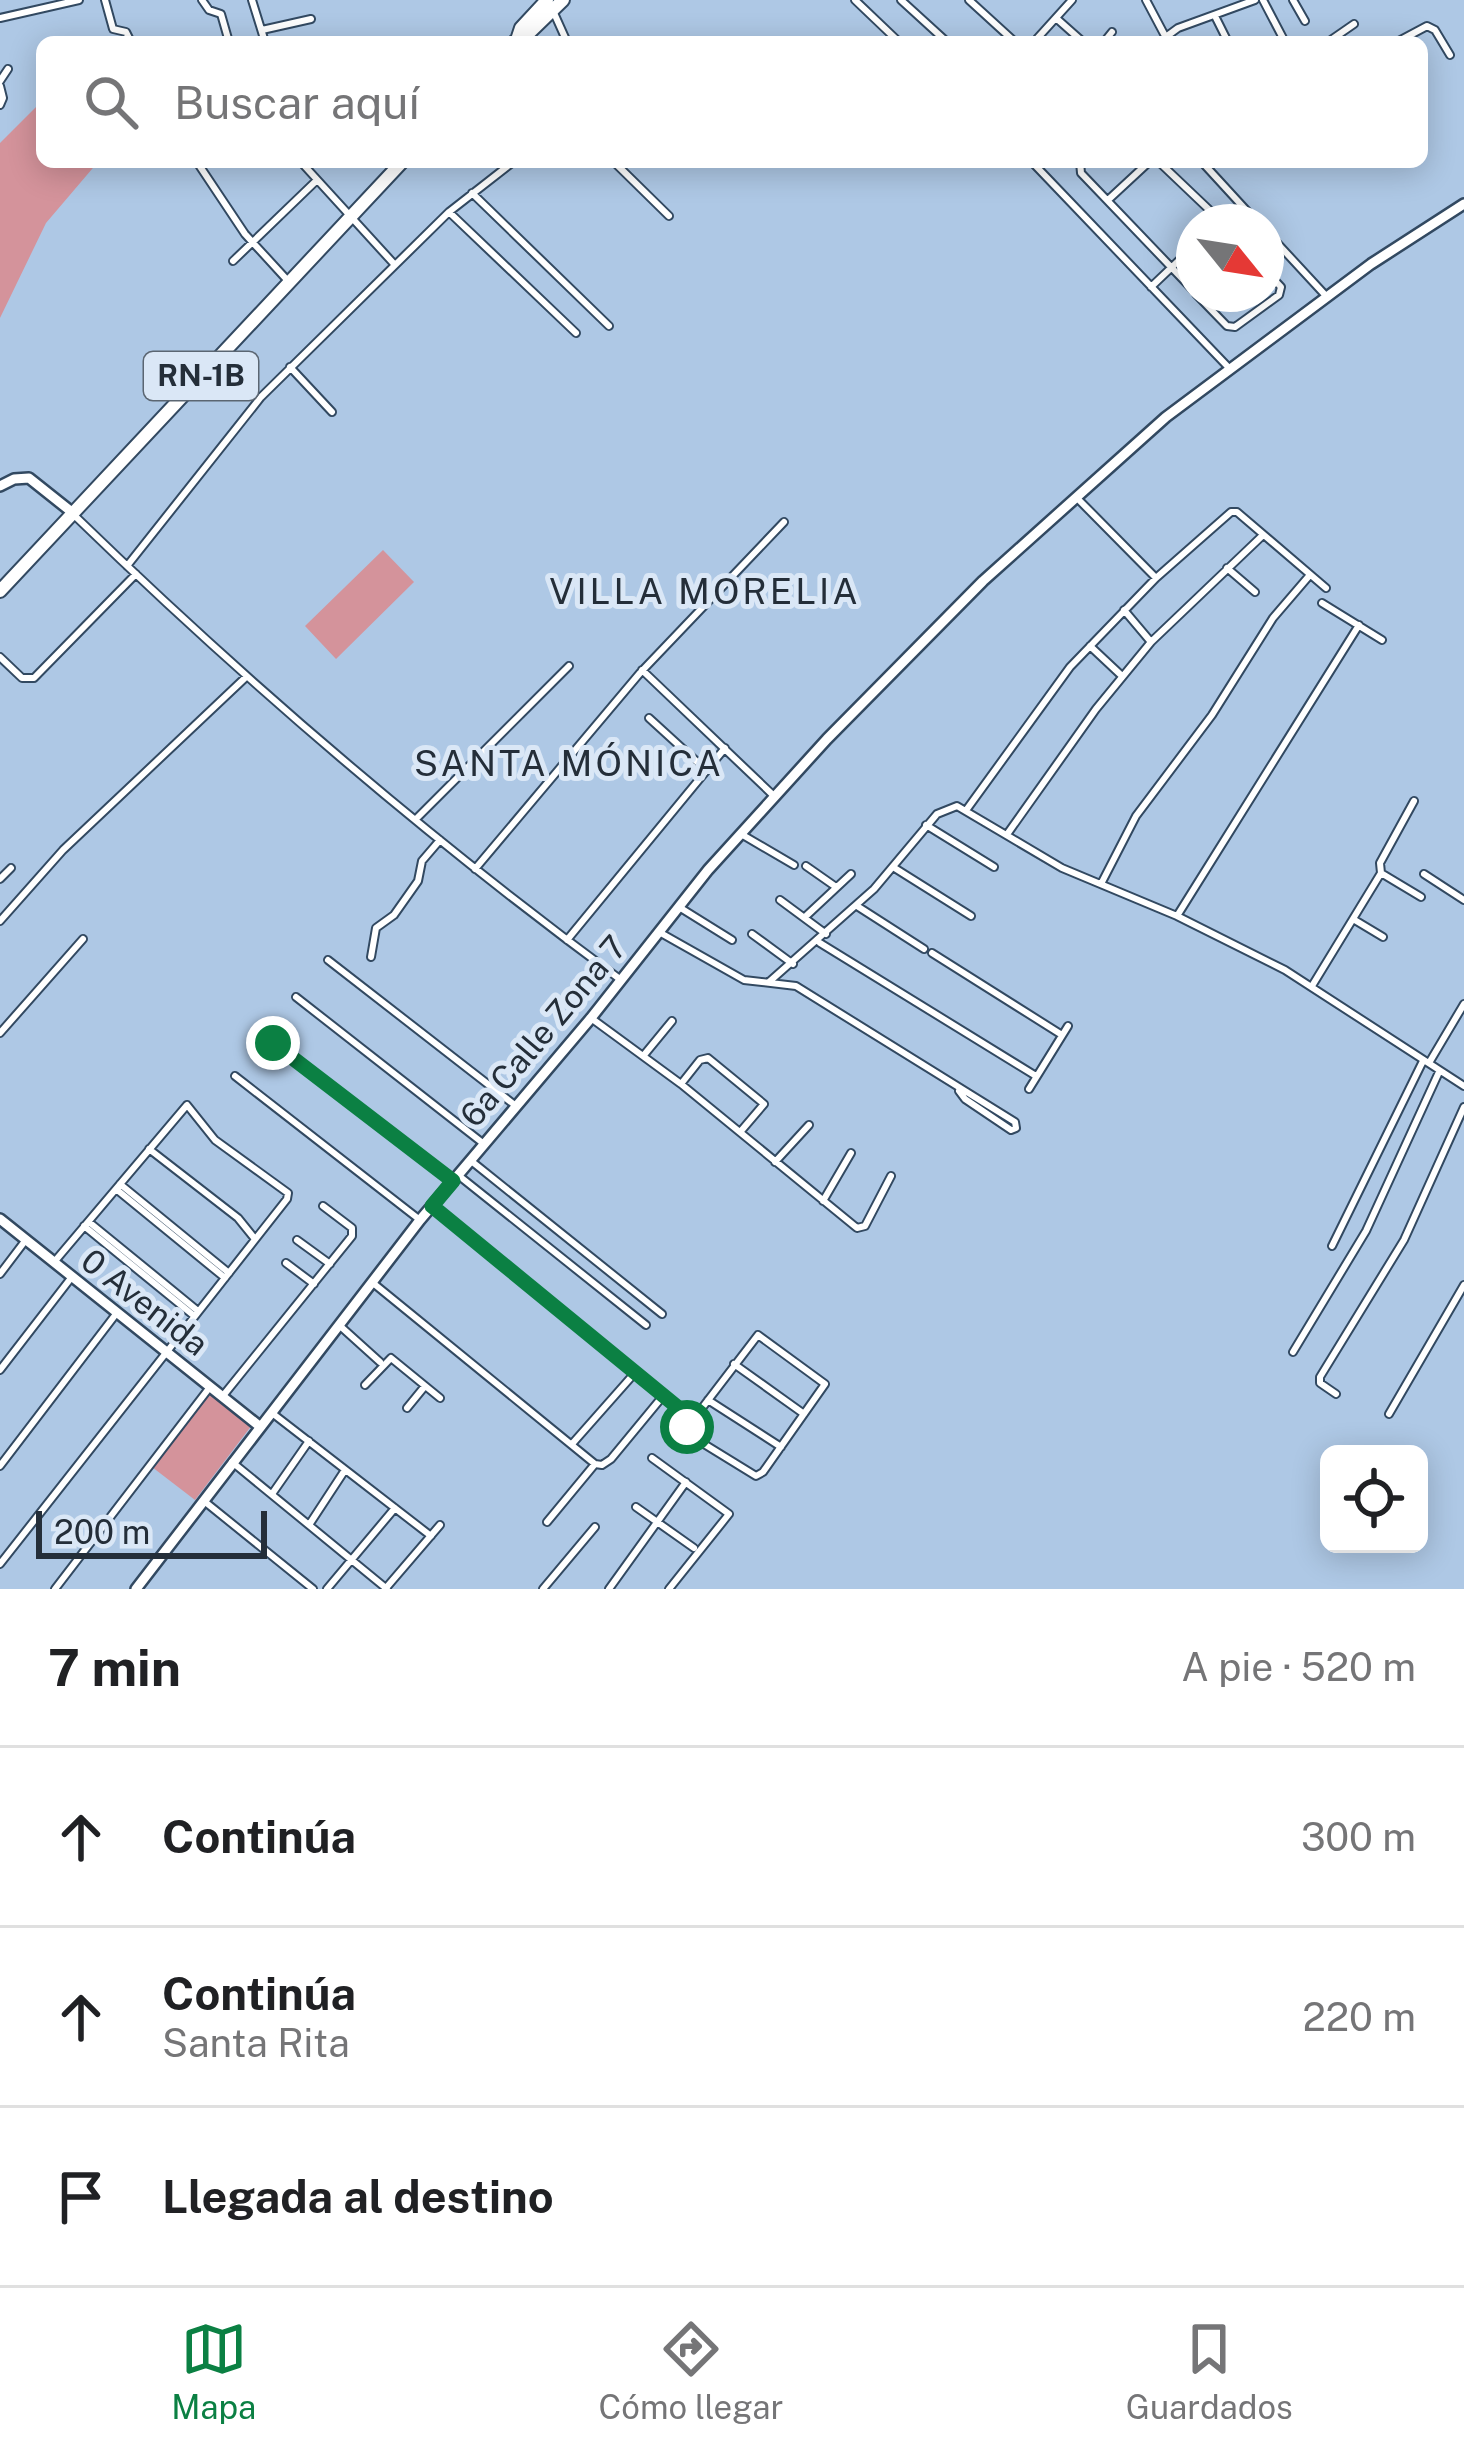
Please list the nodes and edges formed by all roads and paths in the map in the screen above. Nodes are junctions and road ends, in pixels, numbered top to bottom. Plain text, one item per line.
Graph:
1 (79, 0) edge
2 (105, 0) edge
3 (202, 0) edge
4 (252, 0) edge
5 (855, 0) edge
6 (901, 0) edge
7 (969, 0) edge
8 (1072, 0) edge
9 (1146, 0) edge
10 (1259, 0) edge
11 (1293, 0) edge
12 (554, 3) edge
13 (1216, 17) junction
14 (0, 18) edge
15 (1056, 18) junction
16 (311, 19) dead end
17 (1305, 21) dead end
18 (1354, 24) dead end
19 (262, 30) junction
20 (1112, 32) dead end
21 (128, 36) edge
22 (228, 36) edge
23 (264, 36) edge
24 (525, 36) edge
25 (565, 36) edge
26 (893, 36) edge
27 (940, 36) edge
28 (1008, 36) edge
29 (1040, 36) edge
30 (1076, 36) edge
31 (1109, 36) edge
32 (1161, 36) edge
33 (1167, 36) edge
34 (1225, 36) edge
35 (1281, 36) edge
36 (1337, 36) edge
37 (1408, 36) edge
38 (1450, 55) dead end
39 (8, 69) dead end
40 (0, 84) edge
41 (0, 105) edge
42 (201, 168) edge
43 (306, 168) edge
44 (396, 168) edge
45 (505, 168) edge
46 (620, 168) edge
47 (1038, 168) edge
48 (1079, 168) edge
49 (1143, 168) edge
50 (1165, 168) edge
51 (1208, 168) edge
52 (317, 180) junction
53 (472, 193) junction
54 (1108, 200) junction
55 (1202, 204) edge
56 (1241, 204) edge
57 (1464, 204) edge
58 (449, 212) junction
59 (669, 216) dead end
60 (350, 218) junction
61 (252, 243) junction
62 (1284, 250) edge
63 (233, 261) dead end
64 (1176, 262) edge
65 (395, 265) junction
66 (1171, 267) junction
67 (1176, 272) edge
68 (289, 282) junction
69 (1151, 287) junction
70 (1327, 297) junction
71 (1213, 312) edge
72 (1256, 312) edge
73 (609, 326) dead end
74 (576, 333) dead end
75 (290, 367) junction
76 (1230, 369) junction
77 (332, 412) dead end
78 (0, 486) edge
79 (1078, 498) junction
80 (73, 513) junction
81 (784, 522) dead end
82 (1262, 536) junction
83 (127, 566) junction
84 (1227, 568) junction
85 (136, 574) junction
86 (1310, 576) junction
87 (1156, 578) junction
88 (1326, 587) dead end
89 (0, 591) edge
90 (1255, 592) dead end
91 (1322, 603) dead end
92 (1124, 610) junction
93 (1359, 626) junction
94 (1382, 640) dead end
95 (1151, 642) junction
96 (1089, 646) junction
97 (0, 657) edge
98 (569, 666) dead end
99 (642, 670) junction
100 (1122, 676) junction
101 (246, 677) junction
102 (650, 718) dead end
103 (724, 748) junction
104 (706, 770) junction
105 (774, 796) junction
106 (1414, 801) dead end
107 (967, 809) junction
108 (416, 819) junction
109 (926, 825) junction
110 (741, 834) junction
111 (1007, 834) junction
112 (440, 840) junction
113 (794, 866) dead end
114 (806, 866) dead end
115 (892, 867) junction
116 (994, 867) dead end
117 (10, 868) dead end
118 (475, 869) junction
119 (1381, 873) junction
120 (850, 874) dead end
121 (1424, 874) dead end
122 (0, 879) edge
123 (1101, 884) junction
124 (836, 886) junction
125 (1421, 897) dead end
126 (779, 900) dead end
127 (1464, 900) edge
128 (857, 906) junction
129 (679, 907) junction
130 (971, 916) dead end
131 (1177, 916) junction
132 (805, 917) junction
133 (1353, 919) junction
134 (0, 921) edge
135 (659, 932) junction
136 (752, 934) dead end
137 (826, 934) junction
138 (1383, 938) dead end
139 (83, 939) dead end
140 (567, 940) junction
141 (731, 940) dead end
142 (818, 942) junction
143 (371, 957) dead end
144 (328, 960) dead end
145 (793, 964) junction
146 (621, 980) junction
147 (769, 982) junction
148 (1312, 986) junction
149 (296, 997) dead end
150 (1464, 1004) edge
151 (591, 1018) junction
152 (672, 1021) dead end
153 (1068, 1026) dead end
154 (0, 1033) edge
155 (1062, 1035) junction
156 (273, 1043) dead end
157 (644, 1055) junction
158 (1425, 1063) junction
159 (1439, 1072) junction
160 (235, 1076) dead end
161 (1036, 1076) junction
162 (681, 1084) junction
163 (1464, 1086) edge
164 (1029, 1089) dead end
165 (959, 1090) junction
166 (516, 1106) junction
167 (1464, 1107) edge
168 (809, 1125) dead end
169 (741, 1131) junction
170 (484, 1144) junction
171 (149, 1149) junction
172 (851, 1153) dead end
173 (470, 1160) junction
174 (776, 1162) junction
175 (891, 1176) dead end
176 (455, 1178) junction
177 (118, 1186) junction
178 (823, 1201) junction
179 (323, 1206) dead end
180 (432, 1206) junction
181 (0, 1219) edge
182 (420, 1220) junction
183 (86, 1224) junction
184 (255, 1239) junction
185 (297, 1240) dead end
186 (25, 1241) junction
187 (1332, 1246) dead end
188 (52, 1264) junction
189 (286, 1264) dead end
190 (330, 1264) junction
191 (0, 1274) edge
192 (227, 1275) junction
193 (71, 1278) junction
194 (372, 1282) junction
195 (314, 1285) junction
196 (1464, 1285) edge
197 (116, 1314) junction
198 (196, 1314) junction
199 (662, 1314) dead end
200 (339, 1325) junction
201 (646, 1325) dead end
202 (165, 1352) junction
203 (1294, 1352) dead end
204 (382, 1363) junction
205 (734, 1364) junction
206 (0, 1370) edge
207 (634, 1375) junction
208 (365, 1385) dead end
209 (425, 1386) junction
210 (210, 1387) junction
211 (1336, 1394) dead end
212 (663, 1396) junction
213 (222, 1397) junction
214 (440, 1398) dead end
215 (707, 1400) junction
216 (407, 1408) dead end
217 (270, 1411) junction
218 (804, 1414) junction
219 (1389, 1414) dead end
220 (692, 1419) junction
221 (258, 1425) junction
222 (309, 1441) junction
223 (572, 1444) junction
224 (781, 1447) junction
225 (652, 1458) dead end
226 (231, 1462) junction
227 (596, 1464) junction
228 (0, 1466) edge
229 (345, 1470) junction
230 (686, 1482) junction
231 (272, 1494) junction
232 (204, 1501) junction
233 (636, 1507) dead end
234 (394, 1508) junction
235 (547, 1522) dead end
236 (657, 1522) junction
237 (309, 1525) junction
238 (440, 1525) dead end
239 (595, 1527) dead end
240 (430, 1536) junction
241 (694, 1548) dead end
242 (352, 1560) junction
243 (0, 1564) edge
244 (55, 1589) edge
245 (136, 1589) edge
246 (313, 1589) edge
247 (328, 1589) edge
248 (387, 1589) edge
249 (543, 1589) edge
250 (608, 1589) edge
251 (669, 1589) edge

1 - 14 street
2 - 21 street
3 - 22 street
4 - 19 street
5 - 26 street
6 - 27 street
7 - 28 street
8 - 15 street
9 - 32 street
10 - 13 street
10 - 35 street
11 - 17 street
12 - 24 highway
12 - 25 street
13 - 33 street
13 - 34 street
15 - 29 street
15 - 30 street
16 - 19 street
18 - 36 street
19 - 23 street
20 - 31 street
37 - 38 street
39 - 40 street
40 - 41 street
42 - 61 street
43 - 52 street
44 - 60 highway, RN-1B
45 - 53 street
46 - 59 street
47 - 69 street
48 - 54 street
49 - 54 street
50 - 55 street
51 - 56 street
52 - 60 street
52 - 61 street
53 - 58 street
53 - 73 street
54 - 66 street
57 - 70 street, 6a Calle Zona 7
58 - 65 street
58 - 74 street
60 - 65 street
60 - 68 highway, RN-1B
61 - 63 street
61 - 68 street
62 - 70 street
64 - 66 street
65 - 75 street
66 - 67 street
66 - 69 street
68 - 80 highway, RN-1B
69 - 76 street
70 - 76 street, 6a Calle Zona 7
71 - 72 street
75 - 77 street
75 - 83 street
76 - 79 street, 6a Calle Zona 7
78 - 80 street
79 - 87 street
79 - 105 street, 6a Calle Zona 7
80 - 83 street
80 - 89 highway, RN-1B
81 - 99 street
82 - 84 street
82 - 86 street
82 - 87 street
83 - 85 street
84 - 90 street
84 - 95 street
85 - 97 street
85 - 101 street
86 - 88 street
86 - 123 street
87 - 92 street
91 - 93 street
92 - 95 street
92 - 96 street
93 - 94 street
93 - 131 street
95 - 100 street
96 - 100 street
96 - 107 street
98 - 108 street
99 - 103 street
99 - 118 street
100 - 111 street
101 - 108 street
101 - 134 street
102 - 104 street
103 - 104 street
103 - 105 street
104 - 140 street
105 - 110 street, 6a Calle Zona 7
106 - 119 street
107 - 109 street
107 - 111 street
108 - 112 street
109 - 115 street
109 - 116 street
110 - 113 street
110 - 129 street, 6a Calle Zona 7
111 - 123 street
112 - 118 street
112 - 143 street
114 - 124 street
115 - 128 street
115 - 130 street
117 - 122 street
118 - 140 street
119 - 125 street
119 - 133 street
120 - 124 street
121 - 127 street
123 - 131 street
124 - 132 street
126 - 132 street
128 - 137 street
128 - 155 street
129 - 135 street, 6a Calle Zona 7
129 - 141 street
131 - 148 street
132 - 137 street
133 - 138 street
133 - 148 street
135 - 146 street, 6a Calle Zona 7
135 - 147 street
136 - 145 street
137 - 142 street
139 - 154 street
140 - 146 street
142 - 145 street
142 - 161 street
144 - 166 street
145 - 147 street
146 - 151 street, 6a Calle Zona 7
147 - 165 street
148 - 158 street
149 - 170 street
150 - 158 street
151 - 157 street
151 - 166 street, 6a Calle Zona 7
152 - 157 street
153 - 155 street
155 - 161 street
156 - 176 street
157 - 162 street
158 - 159 street
158 - 187 street
159 - 163 street
159 - 203 street
160 - 182 street
161 - 164 street
162 - 169 street
162 - 169 street
165 - 165 street
166 - 170 street, 6a Calle Zona 7
167 - 211 street
168 - 174 street
169 - 174 street
170 - 173 street, 6a Calle Zona 7
171 - 177 street
171 - 184 street
171 - 184 street
172 - 178 street
173 - 176 street, 6a Calle Zona 7
173 - 199 street
174 - 178 street
175 - 178 street
176 - 180 street, 6a Calle Zona 7
176 - 201 street
177 - 183 street
177 - 192 street
179 - 190 street
180 - 182 street, 6a Calle Zona 7
180 - 207 street
181 - 186 street, 0 Avenida
182 - 194 street, 6a Calle Zona 7
183 - 188 street
183 - 198 street
184 - 192 street
185 - 190 street
186 - 188 street, 0 Avenida
186 - 191 street
188 - 193 street, 0 Avenida
189 - 195 street
190 - 195 street
192 - 198 street
193 - 197 street, 0 Avenida
193 - 206 street
194 - 200 street, 6a Calle Zona 7
194 - 223 street
195 - 213 street
196 - 219 street
197 - 202 street, 0 Avenida
197 - 228 street
198 - 202 street
200 - 204 street
200 - 217 street, 6a Calle Zona 7
202 - 210 street, 0 Avenida
202 - 243 street
204 - 208 street
204 - 209 street
205 - 215 street
205 - 218 street
205 - 218 street
207 - 212 street
207 - 223 street
209 - 214 street
209 - 216 street
210 - 213 street, 0 Avenida
210 - 244 street
212 - 220 street
212 - 227 street
213 - 221 street, 0 Avenida
215 - 220 street
215 - 224 street
217 - 221 street, 6a Calle Zona 7
217 - 222 street
218 - 224 street
220 - 224 street
221 - 226 street, 6a Calle Zona 7
222 - 229 street
222 - 231 street
223 - 227 street
225 - 230 street
226 - 231 street
226 - 232 street, 6a Calle Zona 7
227 - 235 street
229 - 234 street
229 - 237 street
230 - 236 street
230 - 251 street
231 - 237 street
232 - 245 street, 6a Calle Zona 7
232 - 246 street
233 - 236 street
234 - 240 street
234 - 242 street
236 - 241 street
236 - 250 street
237 - 242 street
238 - 240 street
239 - 249 street
240 - 248 street
242 - 247 street
242 - 248 street

